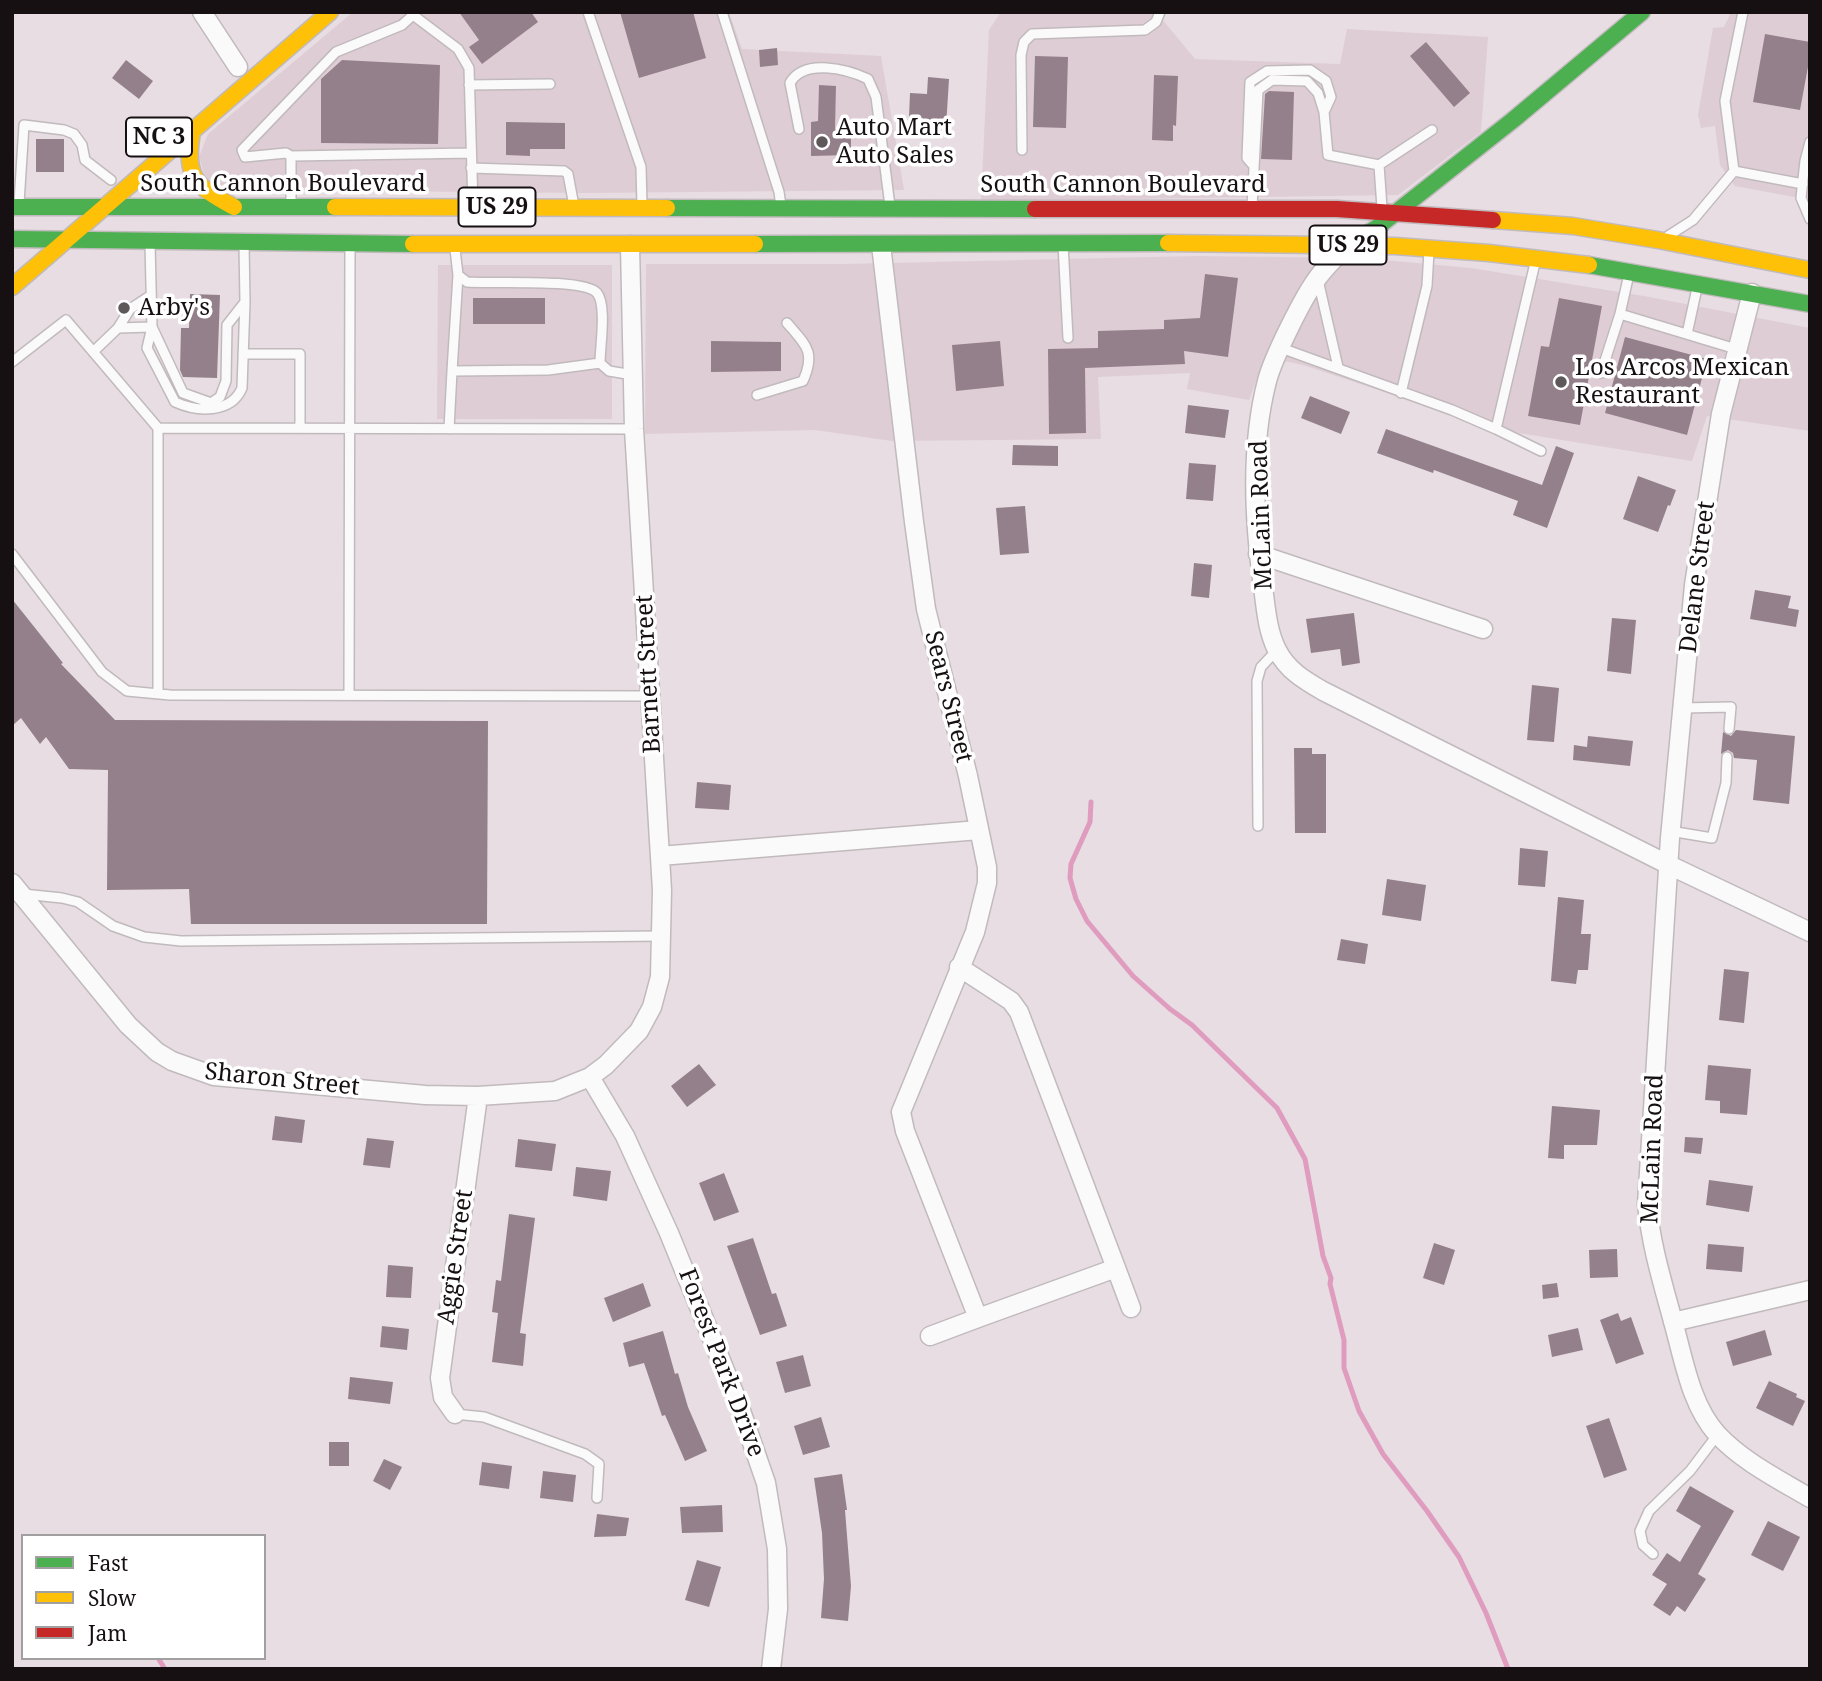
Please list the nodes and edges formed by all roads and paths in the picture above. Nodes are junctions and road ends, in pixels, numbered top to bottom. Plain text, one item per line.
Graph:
1 (202, 12) edge
2 (330, 12) edge
3 (588, 12) edge
4 (722, 12) edge
5 (1160, 12) edge
6 (1642, 12) edge
7 (1742, 12) edge
8 (412, 13) edge
9 (238, 67) dead end
10 (550, 84) dead end
11 (469, 85) junction
12 (1324, 112) junction
13 (799, 129) dead end
14 (1432, 130) dead end
15 (192, 132) junction
16 (1810, 142) edge
17 (1021, 150) dead end
18 (471, 153) junction
19 (291, 156) junction
20 (1807, 162) edge
21 (1379, 165) junction
22 (1254, 166) junction
23 (471, 168) junction
24 (1734, 171) junction
25 (116, 176) joint
26 (1803, 184) junction
27 (16, 207) edge
28 (80, 207) junction
29 (106, 207) junction
30 (234, 207) junction
31 (291, 207) junction
32 (473, 207) junction
33 (574, 207) junction
34 (756, 207) junction
35 (642, 208) junction
36 (781, 208) junction
37 (890, 208) junction
38 (1252, 209) junction
39 (1390, 212) junction
40 (1810, 219) edge
41 (12, 239) edge
42 (39, 239) junction
43 (69, 240) junction
44 (1662, 240) junction
45 (150, 241) junction
46 (244, 242) junction
47 (350, 243) junction
48 (1063, 243) junction
49 (455, 245) junction
50 (630, 245) junction
51 (881, 245) junction
52 (1348, 245) junction
53 (1429, 248) junction
54 (21, 254) dead end
55 (1536, 259) junction
56 (1810, 270) edge
57 (1630, 272) junction
58 (458, 275) junction
59 (1317, 278) junction
60 (1698, 284) junction
61 (12, 287) edge
62 (1752, 293) junction
63 (150, 296) junction
64 (245, 302) junction
65 (1810, 304) edge
66 (1620, 314) junction
67 (787, 323) dead end
68 (152, 327) junction
69 (118, 328) junction
70 (1687, 334) junction
71 (1068, 338) dead end
72 (1281, 348) junction
73 (1736, 348) junction
74 (93, 352) junction
75 (243, 354) junction
76 (12, 362) edge
77 (600, 363) junction
78 (1338, 367) junction
79 (452, 371) junction
80 (1601, 373) dead end
81 (633, 374) junction
82 (1401, 393) junction
83 (757, 395) dead end
84 (158, 428) junction
85 (300, 428) junction
86 (351, 429) junction
87 (449, 429) junction
88 (634, 429) junction
89 (1496, 429) junction
90 (1541, 451) dead end
91 (1258, 554) junction
92 (12, 555) edge
93 (1483, 629) dead end
94 (1277, 650) junction
95 (158, 694) junction
96 (349, 695) junction
97 (650, 696) junction
98 (1682, 708) junction
99 (1729, 729) dead end
100 (1727, 757) dead end
101 (1258, 826) dead end
102 (979, 830) junction
103 (1670, 831) junction
104 (660, 856) junction
105 (1669, 865) junction
106 (17, 888) edge
107 (1810, 932) edge
108 (661, 936) junction
109 (959, 967) junction
110 (590, 1077) junction
111 (478, 1096) junction
112 (1116, 1268) junction
113 (1810, 1290) edge
114 (1131, 1308) dead end
115 (978, 1318) junction
116 (1673, 1322) junction
117 (930, 1336) dead end
118 (455, 1414) joint
119 (1718, 1434) junction
120 (1810, 1498) edge
121 (597, 1499) dead end
122 (1653, 1554) dead end
123 (771, 1669) edge

1 - 9 street
2 - 15 main road, NC 3
3 - 35 lane
4 - 36 lane
5 - 17 lane
6 - 39 main road, McLain Road
7 - 24 lane
8 - 11 lane
8 - 19 lane
10 - 11 lane
11 - 18 lane
12 - 21 lane
12 - 22 lane
12 - 22 lane
13 - 37 lane
14 - 21 lane
15 - 29 main road, NC 3
15 - 30 main road
16 - 20 lane
18 - 19 lane
18 - 23 lane
19 - 31 lane
20 - 26 lane
21 - 39 lane
22 - 38 lane
23 - 32 lane
23 - 33 lane
24 - 26 lane
24 - 44 lane
25 - 27 lane
25 - 28 main road, NC 3
26 - 40 lane
27 - 28 main road, South Cannon Boulevard / US 29
28 - 29 main road, South Cannon Boulevard / US 29
28 - 42 main road, NC 3
29 - 30 main road, South Cannon Boulevard / US 29
29 - 43 main road, NC 3
30 - 31 main road, South Cannon Boulevard / US 29
31 - 32 main road, South Cannon Boulevard / US 29
32 - 33 main road, South Cannon Boulevard / US 29
33 - 35 main road, South Cannon Boulevard / US 29
34 - 35 main road, South Cannon Boulevard / US 29
34 - 36 main road, South Cannon Boulevard / US 29
34 - 50 main road, US 29
36 - 37 main road, South Cannon Boulevard / US 29
37 - 38 main road, South Cannon Boulevard / US 29
38 - 39 main road, South Cannon Boulevard / US 29
39 - 44 main road, South Cannon Boulevard / US 29
39 - 52 main road, McLain Road
41 - 42 main road, US 29
42 - 43 main road, US 29
42 - 54 main road, NC 3
43 - 45 main road, US 29
43 - 61 main road, NC 3
44 - 56 main road, South Cannon Boulevard / US 29
45 - 46 main road, US 29
45 - 63 lane
46 - 47 main road, US 29
46 - 64 lane
47 - 49 main road, US 29
47 - 86 lane
48 - 51 main road, US 29
48 - 52 main road, US 29
48 - 71 lane
49 - 50 main road, US 29
49 - 58 lane
50 - 51 main road, US 29
50 - 81 street, Barnett Street
51 - 102 street, Sears Street
52 - 53 main road, US 29
52 - 59 street, McLain Road
53 - 55 main road, US 29
53 - 82 lane
55 - 57 main road, US 29
55 - 89 lane
57 - 60 main road, US 29
57 - 66 lane
58 - 77 lane
58 - 79 lane
59 - 72 street, McLain Road
59 - 78 lane
60 - 62 main road, US 29
60 - 70 lane
62 - 65 main road, US 29
62 - 73 street, Delane Street
63 - 68 lane
63 - 69 lane
64 - 68 lane
64 - 75 lane
66 - 70 lane
66 - 80 lane
67 - 83 lane
68 - 69 lane
68 - 75 lane
69 - 74 lane
70 - 73 lane
72 - 78 lane
72 - 91 street, McLain Road
73 - 98 street, Delane Street
74 - 76 lane
74 - 84 lane
75 - 85 lane
77 - 79 lane
77 - 81 lane
78 - 82 lane
79 - 87 lane
81 - 88 street, Barnett Street
82 - 89 lane
84 - 85 lane
84 - 95 lane
85 - 86 lane
86 - 87 lane
86 - 96 lane
87 - 88 lane
88 - 97 street, Barnett Street
89 - 90 lane
91 - 93 street
91 - 94 street, McLain Road
92 - 95 lane
94 - 101 lane
94 - 105 street, McLain Road
95 - 96 lane
96 - 97 lane
97 - 104 street, Barnett Street
98 - 99 lane
98 - 103 street, Delane Street
100 - 103 lane
102 - 104 street
102 - 109 street, Sears Street
103 - 105 street, Delane Street
104 - 108 street, Barnett Street
105 - 107 street, McLain Road
105 - 116 street, McLain Road
106 - 108 lane
106 - 111 street, Sharon Street
108 - 110 street, Barnett Street
109 - 112 street
109 - 115 street, Sears Street
110 - 111 street, Sharon Street
110 - 123 street, Forest Park Drive
111 - 118 street, Aggie Street
112 - 114 street
112 - 115 street
113 - 116 street
115 - 117 street
116 - 119 street, McLain Road
118 - 121 lane
119 - 120 street, McLain Road
119 - 122 lane

